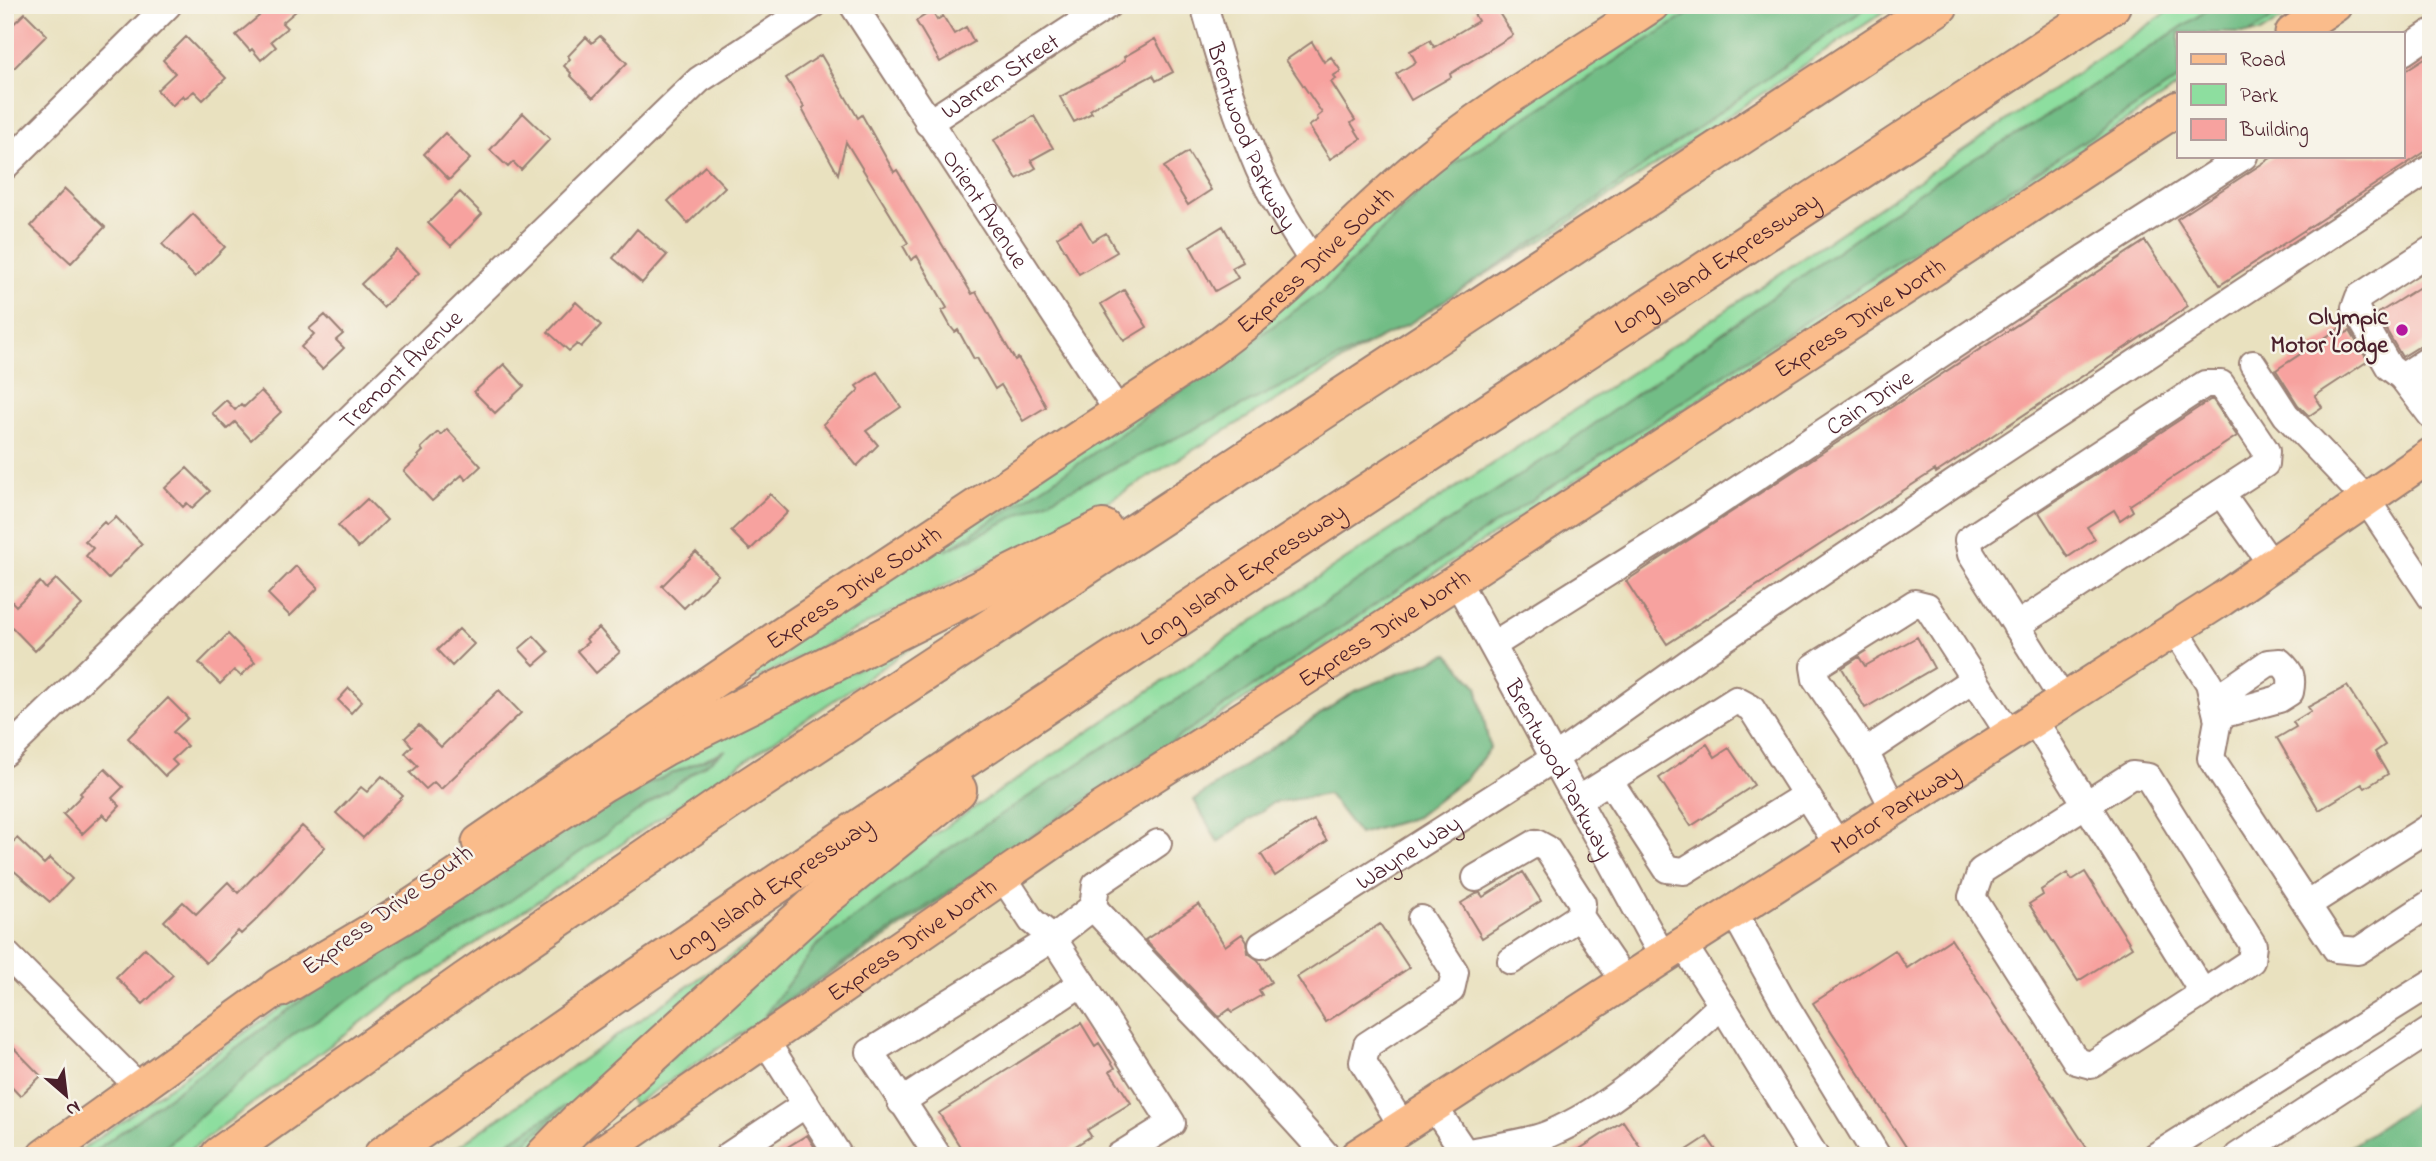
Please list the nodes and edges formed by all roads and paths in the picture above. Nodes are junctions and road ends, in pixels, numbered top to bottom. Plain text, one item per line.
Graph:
1 (167, 5) edge
2 (813, 5) edge
3 (853, 5) edge
4 (1108, 5) edge
5 (1204, 5) edge
6 (1652, 5) edge
7 (1939, 5) edge
8 (2110, 5) edge
9 (2335, 5) edge
10 (2294, 32) edge
11 (2431, 33) edge
12 (2404, 51) edge
13 (2177, 109) edge
14 (928, 123) junction
15 (2241, 158) edge
16 (5, 166) edge
17 (2431, 169) edge
18 (2431, 250) edge
19 (1313, 262) junction
20 (1478, 307) junction
21 (2431, 358) edge
22 (2253, 364) dead end
23 (2402, 377) junction
24 (1119, 413) junction
25 (2431, 415) edge
26 (2431, 456) edge
27 (1364, 493) junction
28 (2221, 493) junction
29 (2366, 499) junction
30 (2272, 565) junction
31 (1457, 581) junction
32 (2431, 597) edge
33 (2017, 626) junction
34 (2175, 629) junction
35 (1493, 645) junction
36 (1974, 680) junction
37 (2064, 701) junction
38 (2022, 727) junction
39 (1865, 752) junction
40 (5, 753) edge
41 (1555, 758) junction
42 (1609, 780) junction
43 (1806, 795) junction
44 (1578, 800) junction
45 (2086, 804) junction
46 (1894, 809) junction
47 (2431, 826) edge
48 (1158, 842) dead end
49 (1838, 845) junction
50 (1003, 877) junction
51 (1476, 878) dead end
52 (2431, 903) edge
53 (2307, 905) junction
54 (1093, 907) junction
55 (1734, 912) junction
56 (1580, 916) junction
57 (1421, 919) dead end
58 (1053, 938) junction
59 (1262, 945) dead end
60 (1673, 951) junction
61 (5, 953) edge
62 (1511, 961) dead end
63 (1625, 982) junction
64 (2431, 983) edge
65 (1082, 984) junction
66 (279, 988) junction
67 (2203, 993) junction
68 (1722, 1005) junction
69 (2431, 1030) edge
70 (765, 1040) junction
71 (140, 1088) junction
72 (901, 1102) junction
73 (806, 1104) junction
74 (1434, 1107) junction
75 (1384, 1145) edge
76 (1466, 1154) edge
77 (44, 1156) edge
78 (220, 1156) edge
79 (383, 1156) edge
80 (545, 1156) edge
81 (597, 1156) edge
82 (728, 1156) edge
83 (839, 1156) edge
84 (938, 1156) edge
85 (1119, 1156) edge
86 (1327, 1156) edge
87 (1815, 1156) edge
88 (1877, 1156) edge
89 (2156, 1156) edge
90 (2238, 1156) edge

1 - 16 street
2 - 40 street, Tremont Avenue
3 - 14 street, Orient Avenue
4 - 14 street, Warren Street
5 - 19 street, Brentwood Parkway
6 - 19 main road, Express Drive South
7 - 20 highway
8 - 27 highway, Long Island Expressway
9 - 10 main road
11 - 12 street
13 - 31 main road, Express Drive North
14 - 24 street, Orient Avenue
15 - 35 street, Cain Drive
17 - 41 street, Wayne Way
18 - 23 street
19 - 24 main road, Express Drive South
20 - 66 highway
20 - 78 highway
21 - 23 street
22 - 29 street
23 - 25 street
24 - 66 main road, Express Drive South
26 - 29 main road, Motor Parkway
27 - 79 highway, Long Island Expressway
27 - 80 highway
28 - 30 street
28 - 33 street
28 - 33 street
29 - 30 main road, Motor Parkway
29 - 32 street
30 - 34 main road, Motor Parkway
31 - 35 street, Brentwood Parkway
31 - 50 main road, Express Drive North
33 - 37 street
34 - 37 main road, Motor Parkway
34 - 53 street
35 - 41 street, Brentwood Parkway
36 - 38 street
36 - 39 street
36 - 39 street
37 - 38 main road, Motor Parkway
38 - 45 street
38 - 46 main road, Motor Parkway
39 - 46 street
41 - 44 street, Brentwood Parkway
41 - 59 street, Wayne Way
42 - 43 street
42 - 43 street
42 - 44 street
43 - 49 street
44 - 60 street, Brentwood Parkway
45 - 67 street
45 - 67 street
45 - 67 street
46 - 49 main road, Motor Parkway
47 - 53 street
48 - 54 street
49 - 55 main road, Motor Parkway
50 - 58 street
50 - 70 main road, Express Drive North
51 - 56 street
52 - 53 street
54 - 58 street
54 - 86 street
55 - 60 main road, Motor Parkway
55 - 88 street
56 - 62 street
56 - 63 street
57 - 75 street
58 - 65 street
58 - 72 street
60 - 63 main road, Motor Parkway
60 - 68 street, Brentwood Parkway
61 - 71 street
63 - 74 main road, Motor Parkway
64 - 89 street
65 - 72 street
65 - 85 street
66 - 71 main road, Express Drive South
68 - 76 street
68 - 87 street, Brentwood Parkway
69 - 90 street
70 - 73 street
70 - 81 main road, Express Drive North
71 - 77 main road, Express Drive South
72 - 84 street
73 - 82 street
73 - 83 street
74 - 75 main road, Motor Parkway
74 - 76 street

